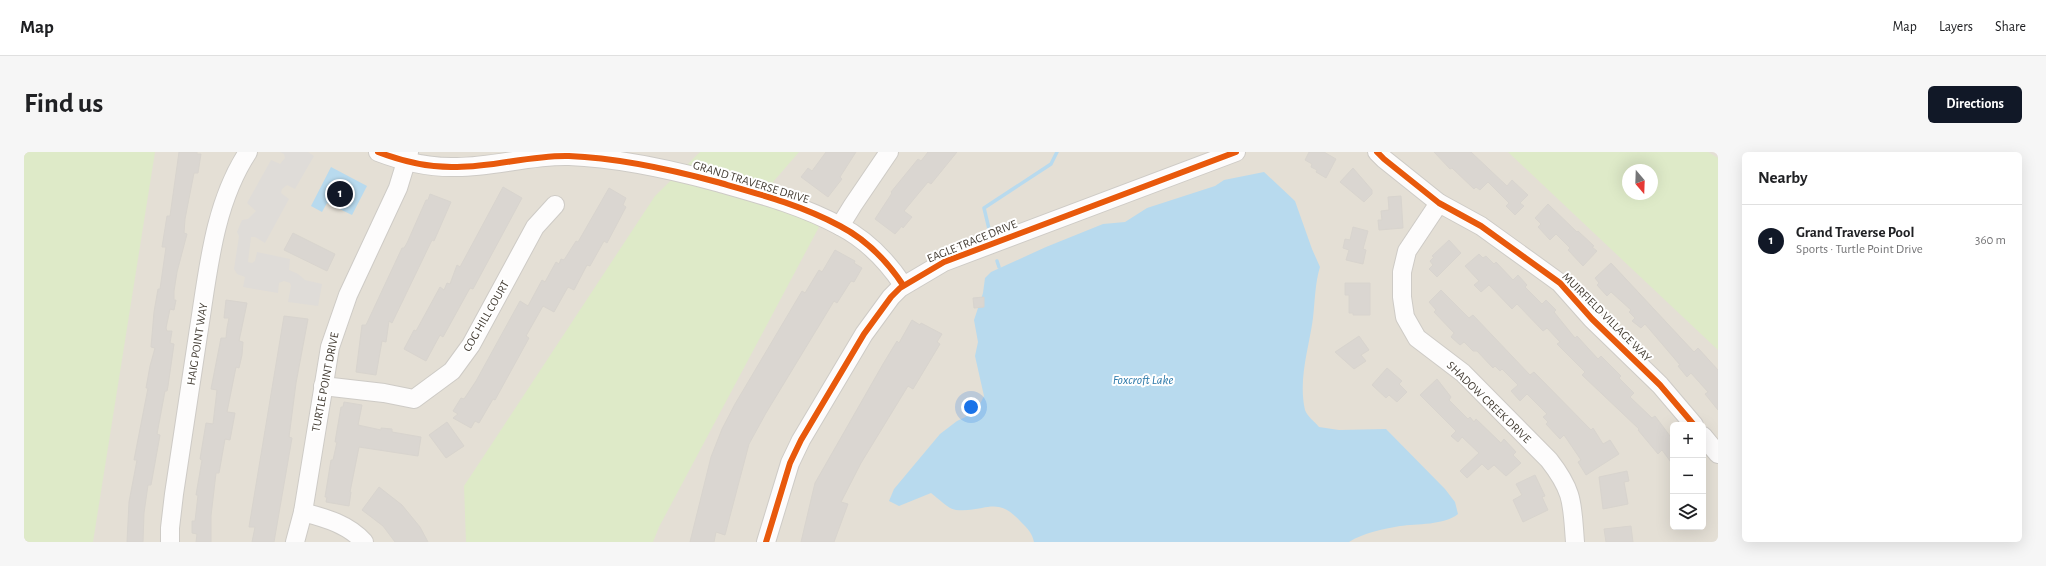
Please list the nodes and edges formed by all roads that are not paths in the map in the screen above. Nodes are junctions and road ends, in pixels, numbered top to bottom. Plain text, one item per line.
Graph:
1 (248, 152) edge
2 (378, 152) edge
3 (889, 152) edge
4 (1236, 152) edge
5 (1377, 152) edge
6 (608, 156) edge
7 (408, 157) edge
8 (1439, 203) junction
9 (555, 205) dead end
10 (840, 226) junction
11 (903, 285) junction
12 (323, 386) junction
13 (1691, 422) edge
14 (1706, 440) edge
15 (1718, 454) edge
16 (303, 512) junction
17 (170, 542) edge
18 (295, 542) edge
19 (364, 542) edge
20 (766, 542) edge
21 (1575, 542) edge

1 - 17 street, HAIG POINT WAY
2 - 7 street, GRAND TRAVERSE DRIVE
3 - 10 street
4 - 11 street, EAGLE TRACE DRIVE
5 - 8 street, MUIRFIELD VILLAGE WAY
6 - 7 street, GRAND TRAVERSE DRIVE
6 - 10 street, GRAND TRAVERSE DRIVE
7 - 12 street, TURTLE POINT DRIVE
8 - 13 street, MUIRFIELD VILLAGE WAY
8 - 21 street, SHADOW CREEK DRIVE
9 - 12 street, COG HILL COURT
10 - 11 street, GRAND TRAVERSE DRIVE
11 - 20 street, EAGLE TRACE DRIVE
12 - 16 street, TURTLE POINT DRIVE
14 - 15 street
16 - 18 street, TURTLE POINT DRIVE
16 - 19 street

